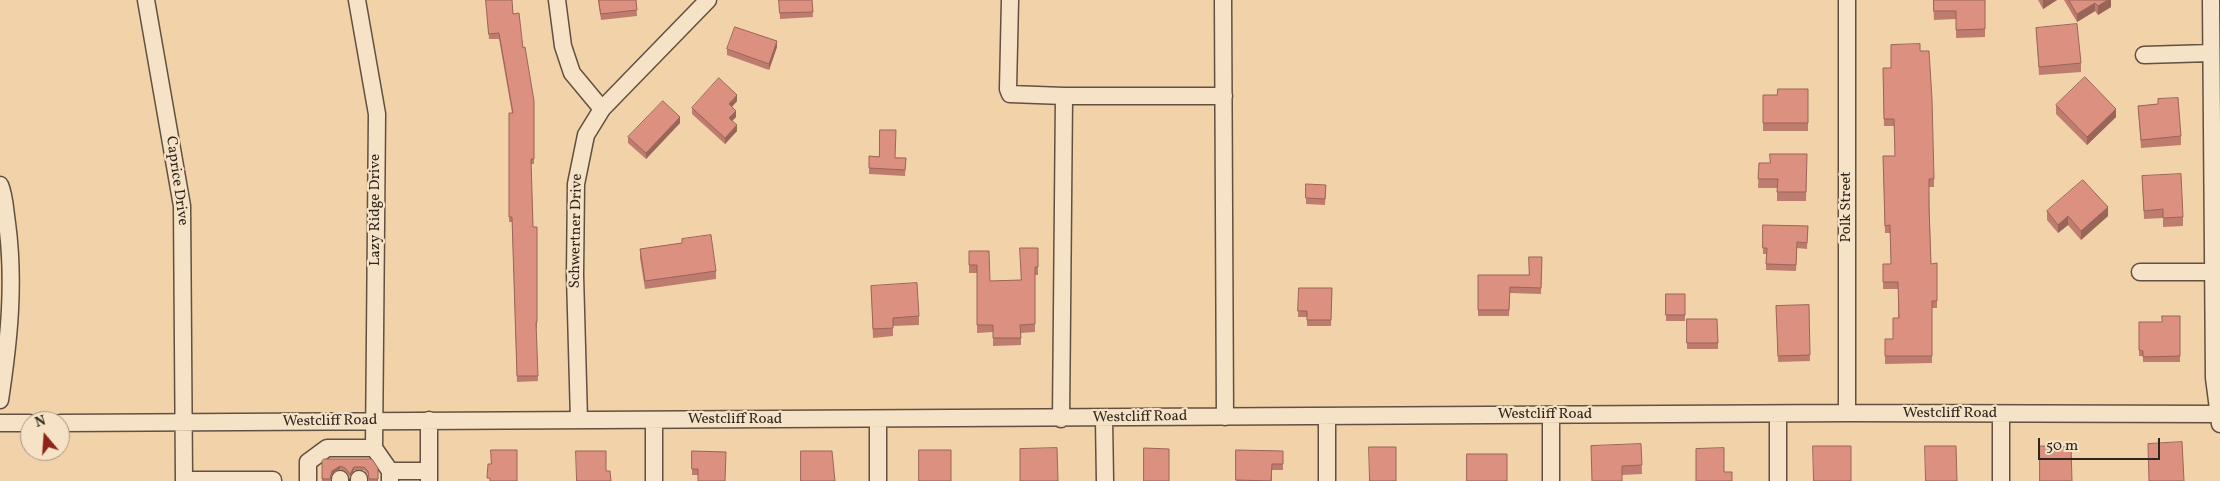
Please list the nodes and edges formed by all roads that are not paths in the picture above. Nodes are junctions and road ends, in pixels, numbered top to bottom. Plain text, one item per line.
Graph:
1 (146, 0) edge
2 (357, 0) edge
3 (557, 0) edge
4 (708, 0) edge
5 (1010, 0) edge
6 (1223, 0) edge
7 (1847, 0) edge
8 (2211, 0) edge
9 (2211, 53) junction
10 (2144, 55) dead end
11 (1064, 96) junction
12 (1224, 96) junction
13 (602, 109) junction
14 (0, 185) edge
15 (2140, 272) dead end
16 (2214, 272) junction
17 (2, 378) edge
18 (0, 400) edge
19 (1847, 413) junction
20 (1778, 414) junction
21 (2220, 414) edge
22 (2001, 415) junction
23 (1327, 416) junction
24 (1551, 416) junction
25 (1225, 417) junction
26 (1061, 419) junction
27 (1104, 419) junction
28 (429, 420) junction
29 (579, 420) junction
30 (654, 420) junction
31 (878, 420) junction
32 (327, 422) junction
33 (374, 422) junction
34 (0, 423) edge
35 (20, 423) edge
36 (70, 423) edge
37 (183, 424) junction
38 (2220, 424) edge
39 (336, 453) junction
40 (364, 453) junction
41 (390, 476) edge
42 (429, 476) edge
43 (184, 480) edge
44 (273, 480) edge
45 (308, 481) edge
46 (654, 481) edge
47 (878, 481) edge
48 (1104, 481) edge
49 (1327, 481) edge
50 (1551, 481) edge
51 (1778, 481) edge
52 (2001, 481) edge

1 - 37 street, Caprice Drive
2 - 33 street, Lazy Ridge Drive
3 - 13 street
4 - 13 street, Schwertner Drive
5 - 11 street
6 - 12 street
7 - 19 street, Polk Street
8 - 9 street
9 - 10 street
9 - 16 street
11 - 12 street
11 - 26 street
12 - 25 street
13 - 29 street, Schwertner Drive
14 - 17 street
15 - 16 street
16 - 21 street
17 - 18 street
19 - 20 street, Westcliff Road
19 - 22 street, Westcliff Road
20 - 24 street, Westcliff Road
20 - 51 street
21 - 22 street, Westcliff Road
21 - 38 street
22 - 52 street
23 - 24 street, Westcliff Road
23 - 25 street, Westcliff Road
23 - 49 street
24 - 50 street
25 - 27 street, Westcliff Road
26 - 27 street, Westcliff Road
26 - 31 street, Westcliff Road
27 - 48 street
28 - 29 street, Westcliff Road
28 - 33 street, Westcliff Road
28 - 42 street
29 - 30 street, Westcliff Road
30 - 31 street, Westcliff Road
30 - 46 street
31 - 47 street
32 - 33 street, Westcliff Road
32 - 37 street, Westcliff Road
32 - 39 street
33 - 40 street, Lazy Ridge Drive
34 - 35 street
36 - 37 street, Westcliff Road
37 - 43 street, Caprice Drive
39 - 40 street
39 - 45 street
40 - 41 street
41 - 42 street
43 - 44 street

